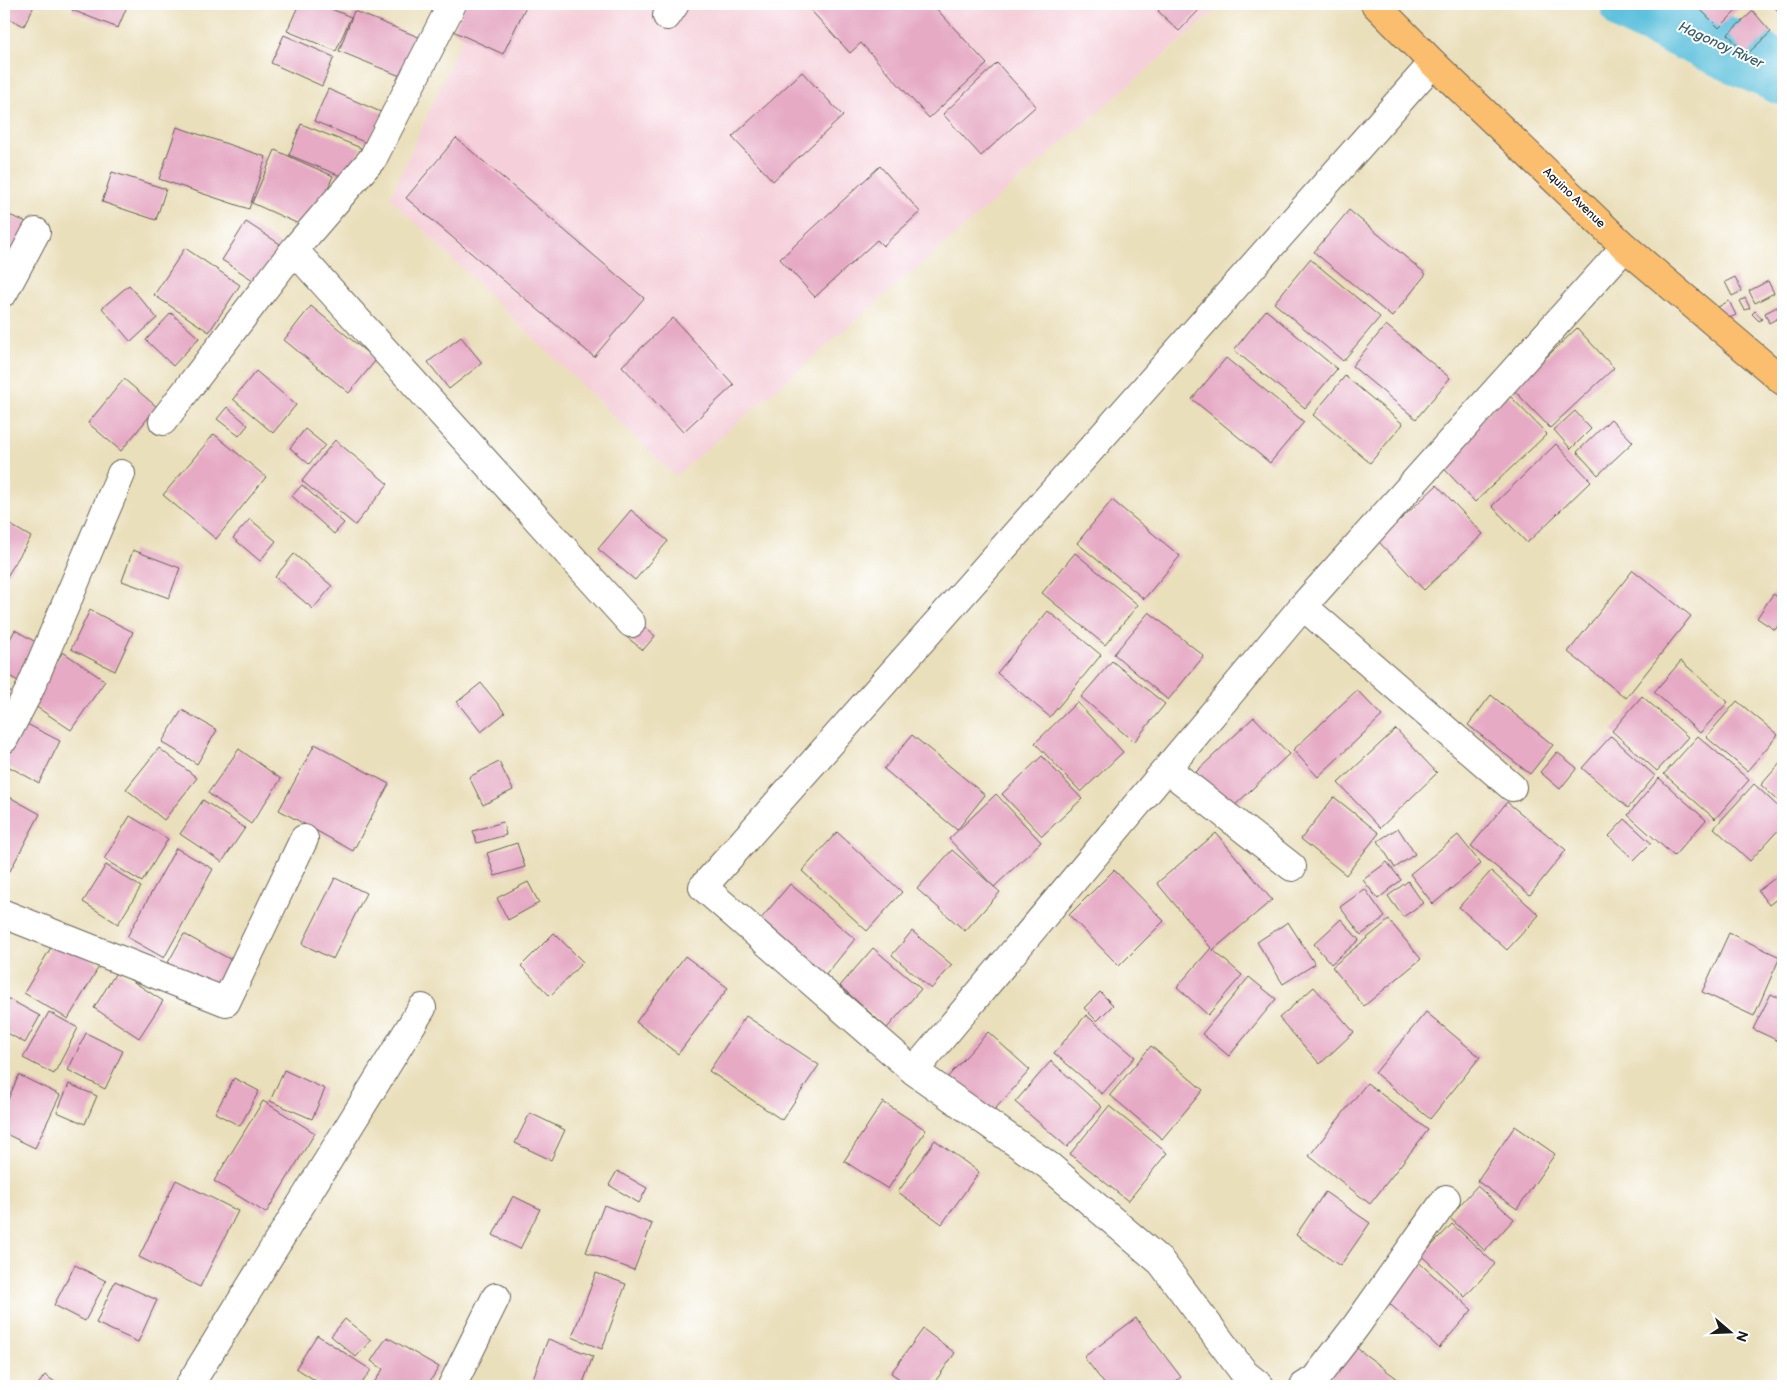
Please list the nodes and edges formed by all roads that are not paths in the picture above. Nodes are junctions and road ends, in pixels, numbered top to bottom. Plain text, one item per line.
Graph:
1 (452, 4) edge
2 (1375, 4) edge
3 (1433, 63) junction
4 (36, 232) dead end
5 (1626, 247) junction
6 (294, 250) junction
7 (4, 292) edge
8 (1783, 381) edge
9 (163, 421) dead end
10 (122, 474) dead end
11 (1302, 606) junction
12 (631, 623) dead end
13 (4, 739) edge
14 (1167, 769) junction
15 (1512, 787) dead end
16 (304, 839) dead end
17 (1292, 868) dead end
18 (4, 914) edge
19 (422, 1008) dead end
20 (914, 1071) junction
21 (1446, 1199) dead end
22 (496, 1297) dead end
23 (189, 1386) edge
24 (452, 1386) edge
25 (1260, 1386) edge
26 (1304, 1386) edge

1 - 6 street
2 - 3 main road, Aquino Avenue
3 - 5 main road, Aquino Avenue
3 - 20 street
4 - 7 street
5 - 8 main road, Aquino Avenue
5 - 11 street
6 - 9 street
6 - 12 street
10 - 13 street
11 - 14 street
11 - 15 street
14 - 17 street
14 - 20 street
16 - 18 street
19 - 23 street
20 - 25 street
21 - 26 street
22 - 24 street

